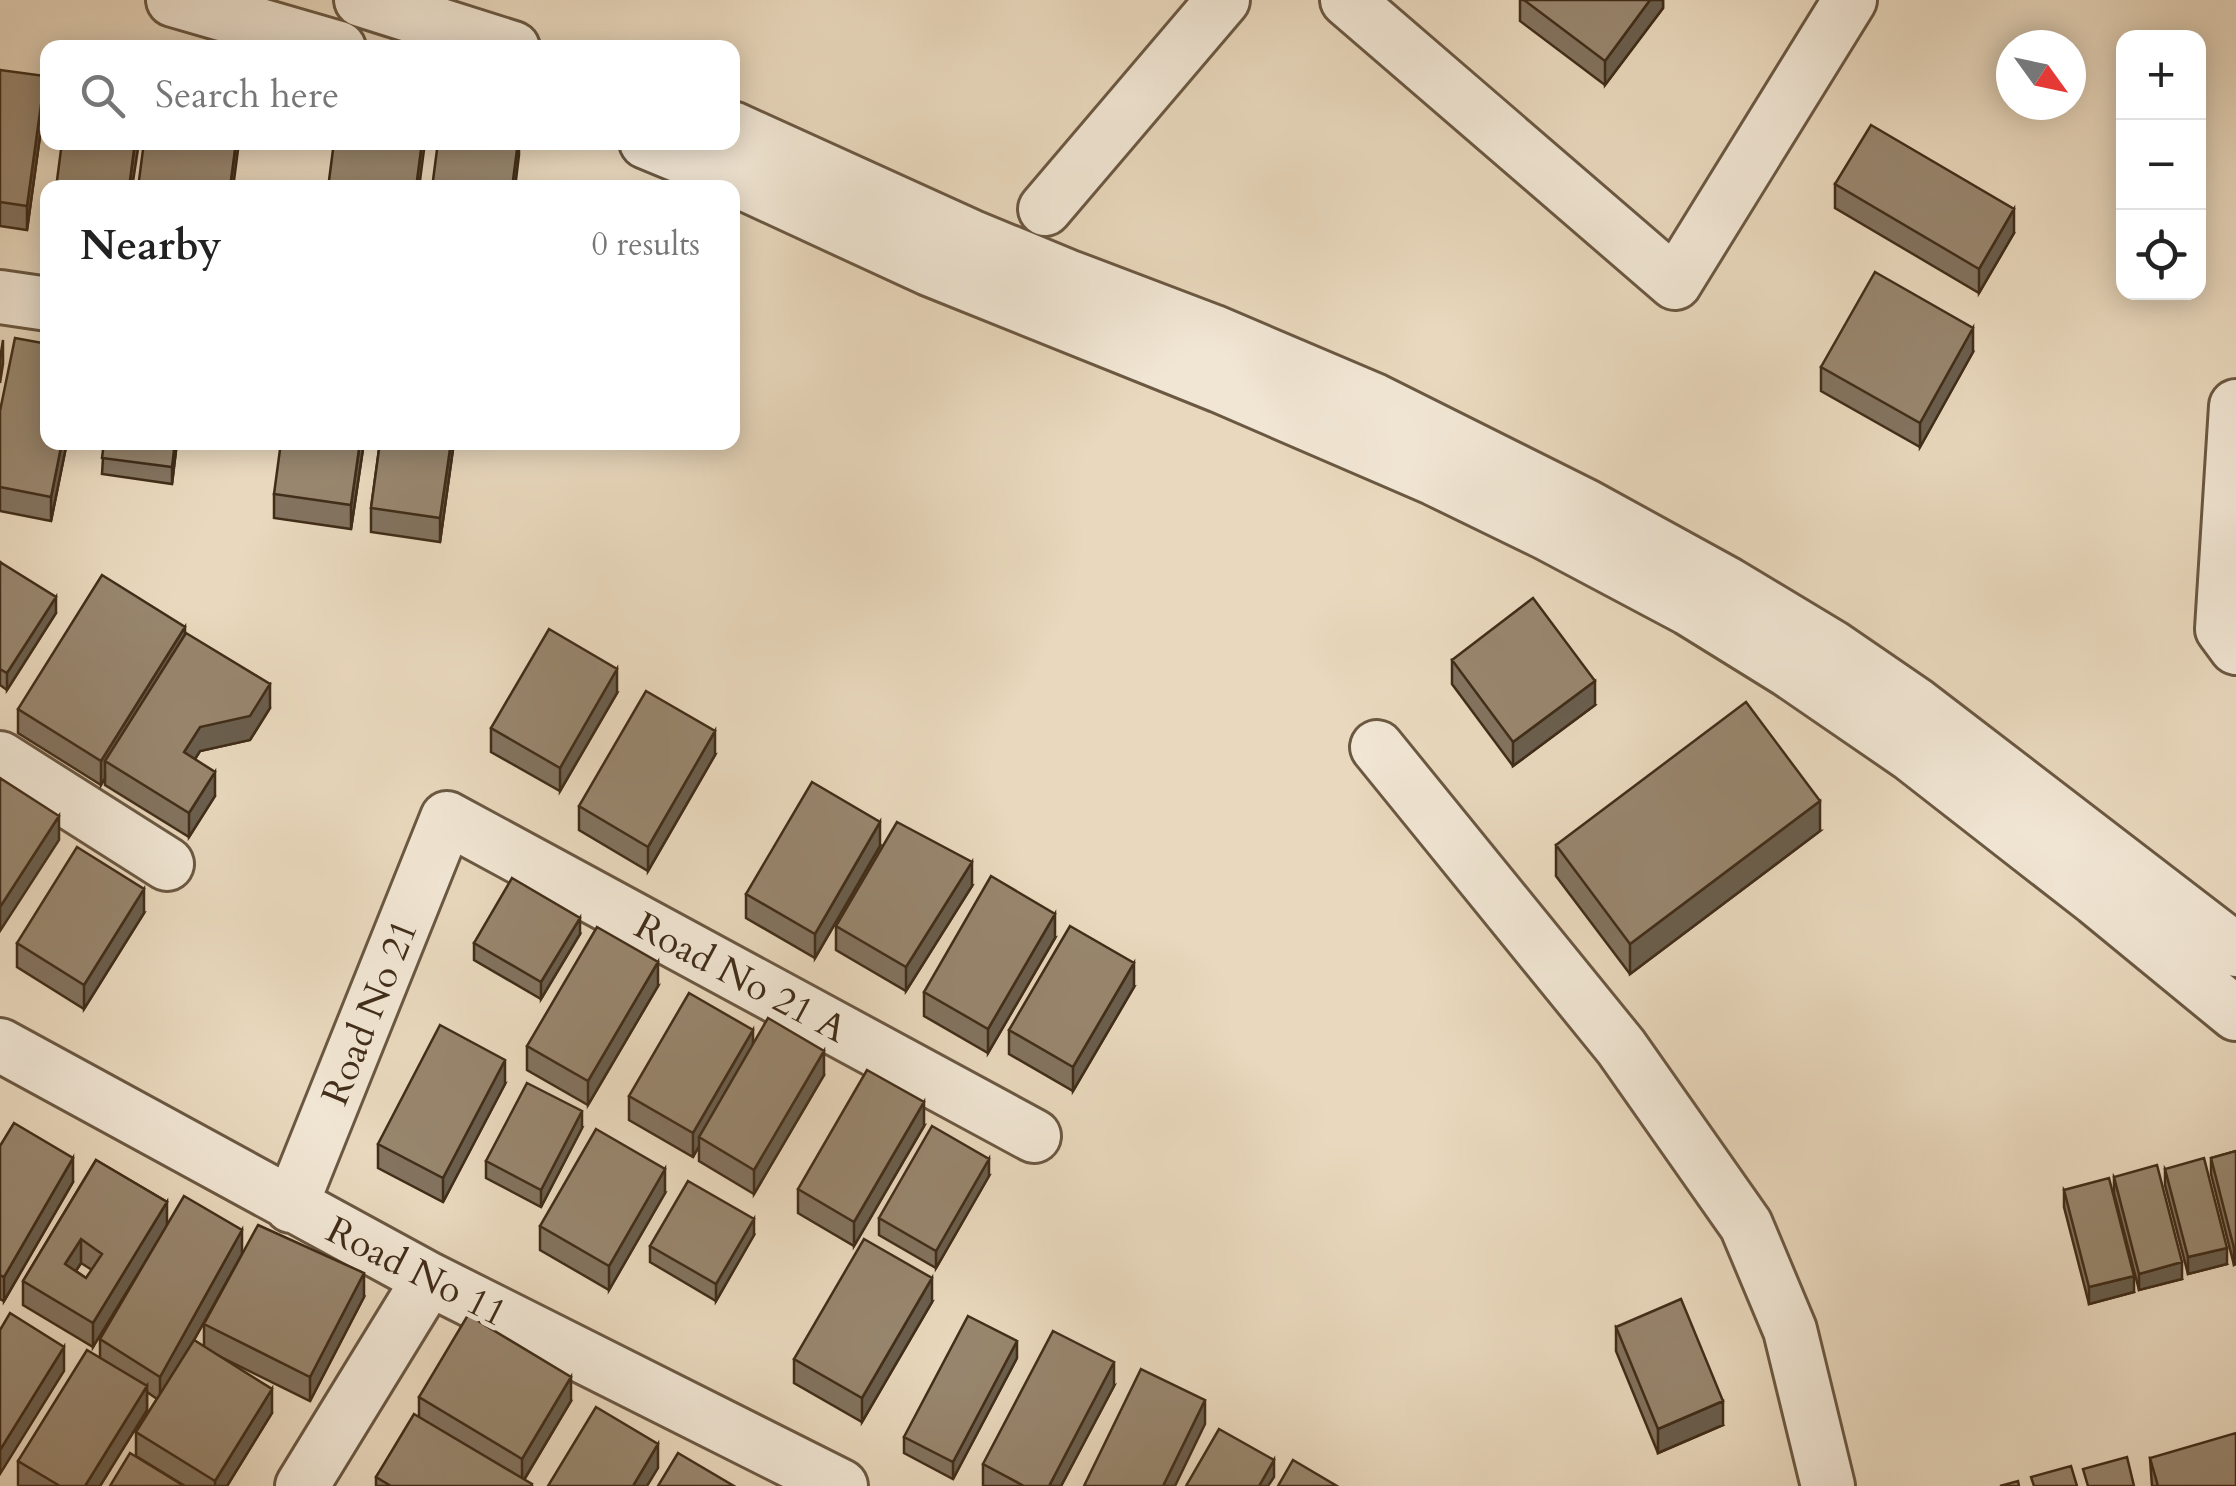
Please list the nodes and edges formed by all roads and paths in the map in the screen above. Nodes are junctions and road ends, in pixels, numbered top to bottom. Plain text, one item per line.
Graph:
1 (173, 0) edge
2 (361, 0) edge
3 (1223, 0) edge
4 (1347, 0) edge
5 (1850, 0) edge
6 (311, 40) edge
7 (487, 40) edge
8 (740, 132) edge
9 (665, 150) edge
10 (735, 180) edge
11 (740, 182) edge
12 (1044, 209) dead end
13 (0, 297) edge
14 (40, 303) edge
15 (2236, 406) edge
16 (2236, 648) edge
17 (1377, 748) dead end
18 (0, 758) edge
19 (448, 818) joint
20 (167, 864) dead end
21 (2236, 950) edge
22 (2236, 1014) edge
23 (0, 1046) edge
24 (1034, 1136) dead end
25 (291, 1206) junction
26 (429, 1279) junction
27 (302, 1486) edge
28 (841, 1486) edge
29 (1828, 1486) edge

1 - 6 street
2 - 7 street
3 - 12 street
4 - 5 street
8 - 21 street
9 - 10 street
11 - 22 street
13 - 14 street
15 - 16 street
17 - 29 street
18 - 20 street
19 - 24 street, Road No 21 A
19 - 25 street, Road No 21
23 - 25 street, Road No 11
25 - 26 street, Road No 11
26 - 27 street
26 - 28 street, Road No 11

